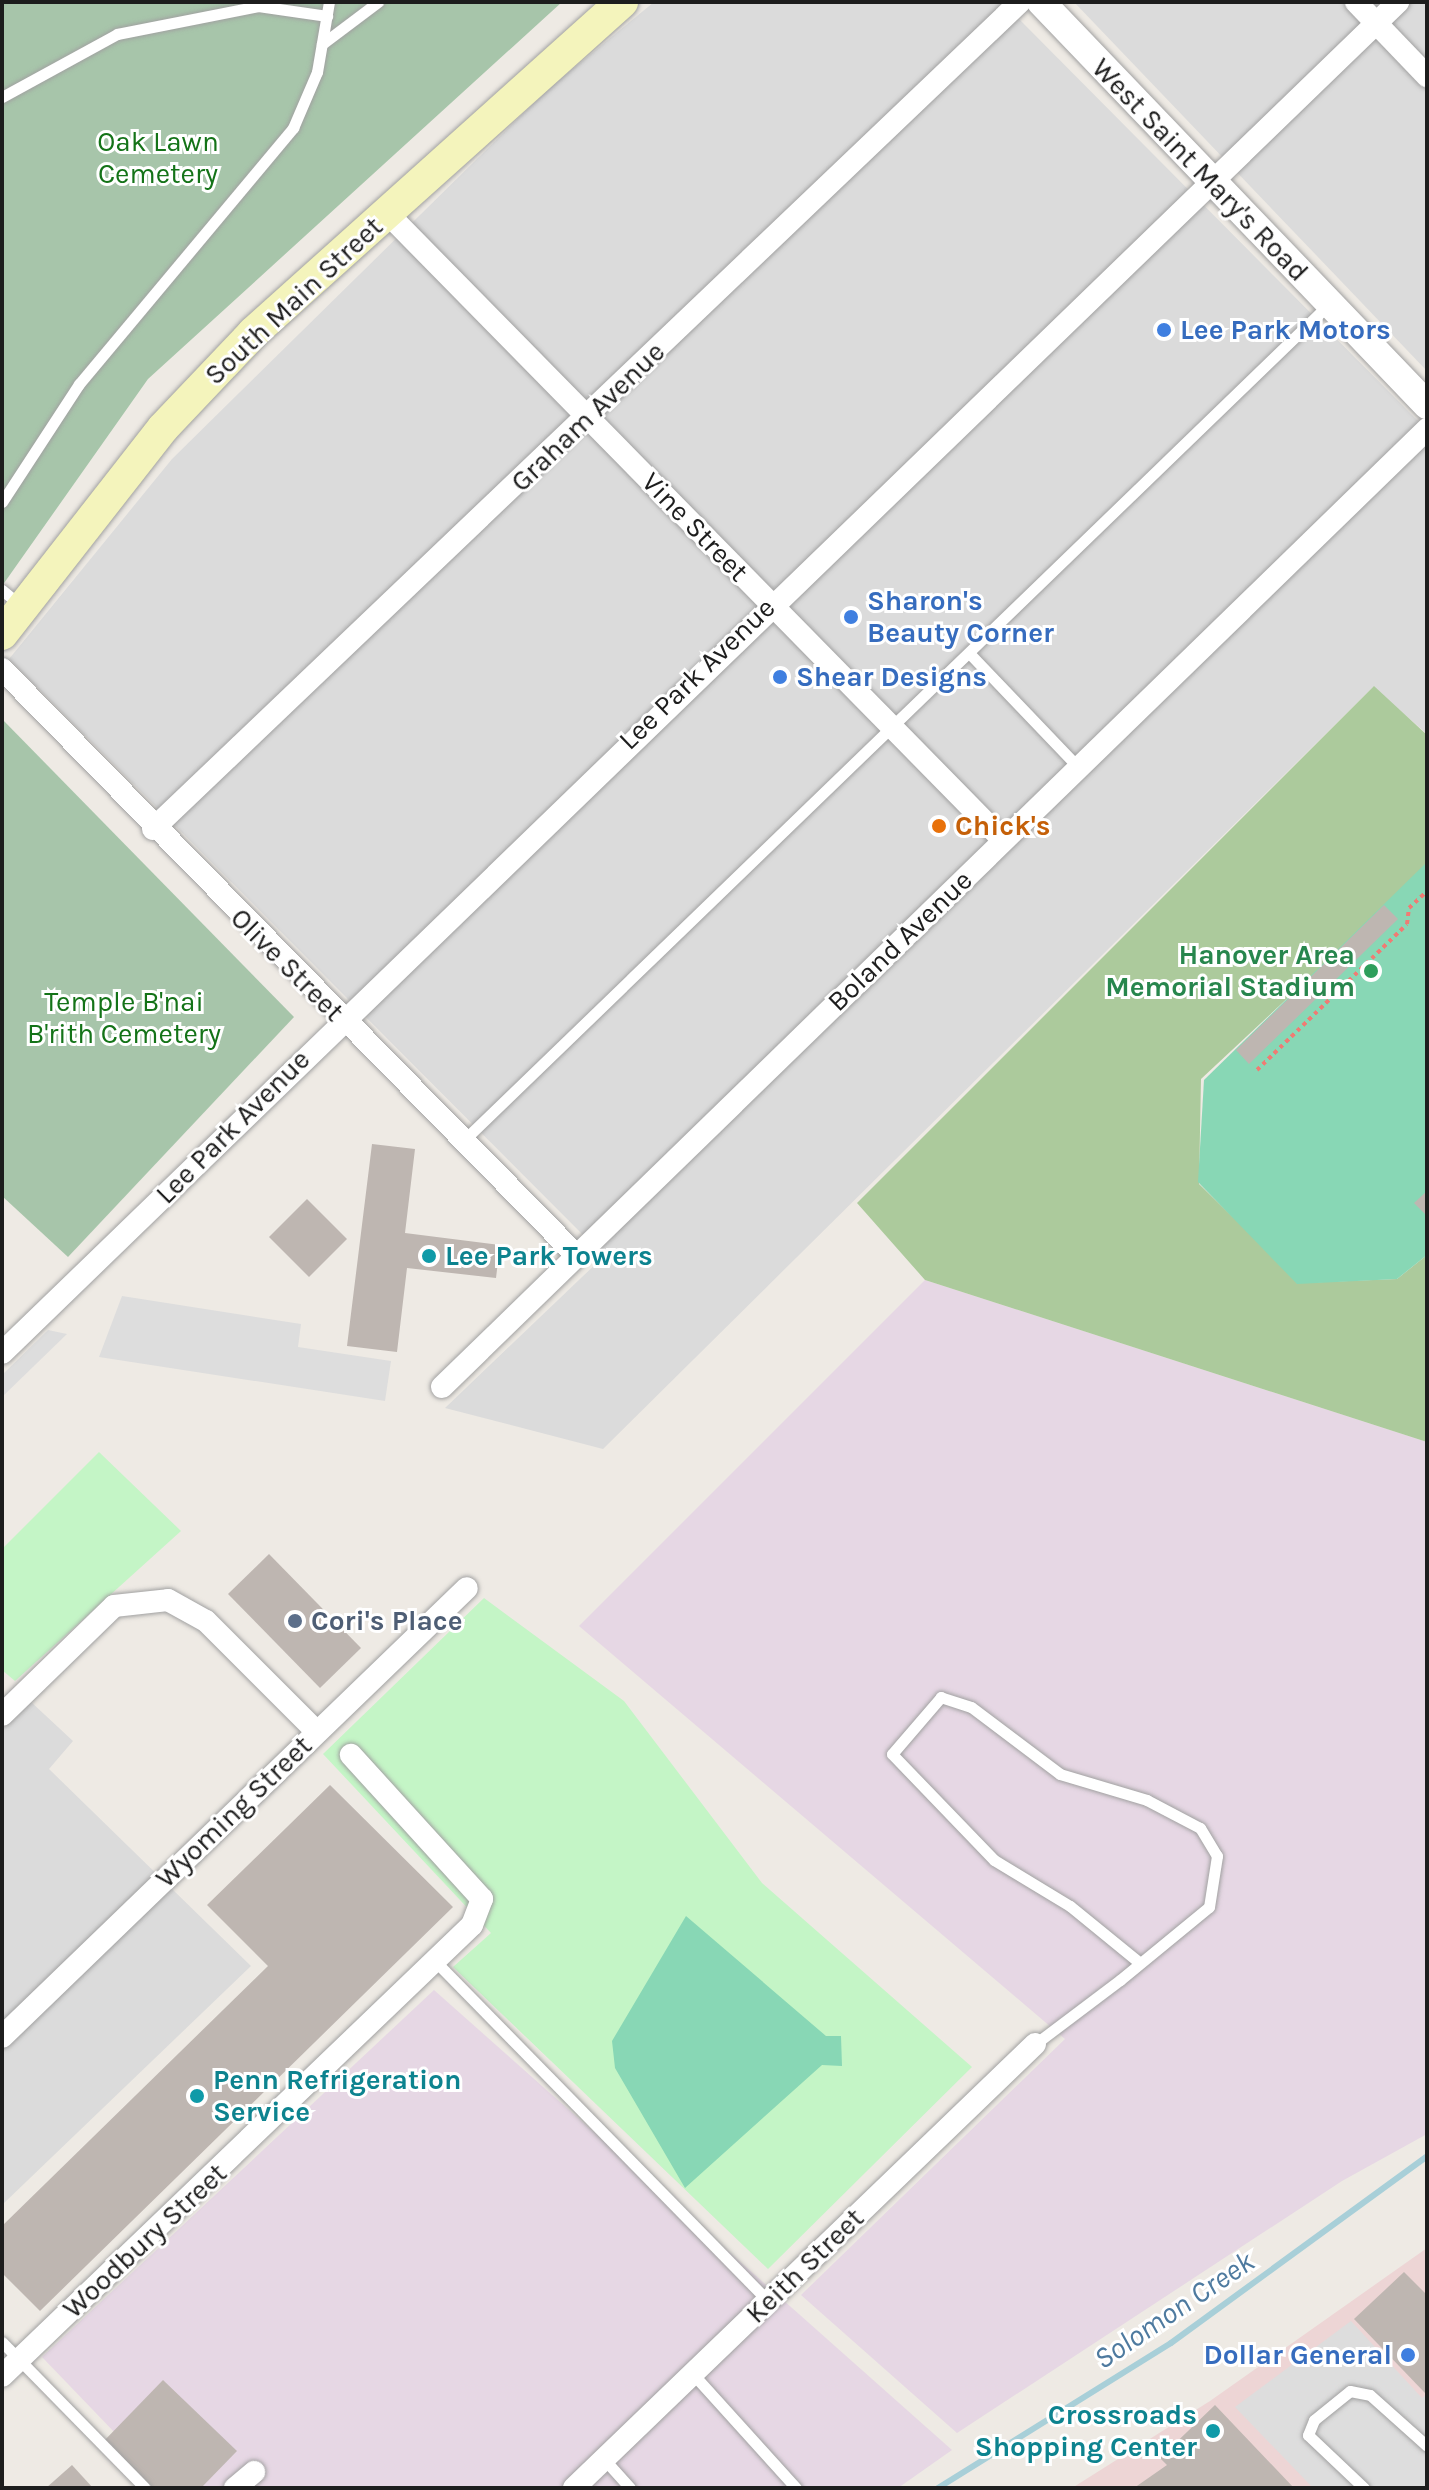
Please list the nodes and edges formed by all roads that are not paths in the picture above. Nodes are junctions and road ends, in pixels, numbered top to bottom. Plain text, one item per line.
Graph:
1 (329, 2) edge
2 (378, 2) edge
3 (622, 2) edge
4 (1020, 2) edge
5 (1041, 2) edge
6 (1356, 2) edge
7 (1398, 2) edge
8 (327, 16) junction
9 (1376, 23) junction
10 (322, 44) junction
11 (1427, 76) edge
12 (2, 97) edge
13 (1207, 180) junction
14 (388, 214) junction
15 (1329, 305) junction
16 (1427, 405) edge
17 (588, 418) junction
18 (1427, 429) edge
19 (2, 502) edge
20 (12, 599) edge
21 (770, 603) junction
22 (2, 634) edge
23 (970, 654) junction
24 (2, 669) edge
25 (892, 730) junction
26 (1078, 767) junction
27 (153, 829) junction
28 (1003, 840) junction
29 (340, 1020) junction
30 (462, 1141) junction
31 (577, 1256) junction
32 (10, 1334) edge
33 (2, 1353) edge
34 (442, 1387) dead end
35 (467, 1588) dead end
36 (2, 1715) edge
37 (317, 1732) junction
38 (351, 1755) dead end
39 (1140, 1963) junction
40 (438, 1964) junction
41 (2, 2037) edge
42 (1035, 2044) joint
43 (768, 2301) junction
44 (2, 2342) edge
45 (19, 2360) junction
46 (693, 2374) junction
47 (2, 2376) edge
48 (1427, 2446) edge
49 (604, 2459) junction
50 (254, 2472) dead end
51 (145, 2488) edge
52 (235, 2488) edge
53 (574, 2488) edge
54 (630, 2488) edge
55 (796, 2488) edge
56 (1364, 2488) edge

1 - 8 lane
2 - 10 lane
3 - 14 main road, South Main Street
4 - 17 street, Graham Avenue
5 - 13 street, West Saint Mary's Road
6 - 9 street
7 - 9 street, Lee Park Avenue
8 - 10 lane
8 - 12 lane
9 - 11 street
9 - 13 street, Lee Park Avenue
10 - 19 lane
13 - 15 street, West Saint Mary's Road
13 - 21 street, Lee Park Avenue
14 - 17 street, Vine Street
14 - 20 main road, South Main Street
15 - 16 street, West Saint Mary's Road
15 - 23 lane
17 - 21 street, Vine Street
17 - 27 street, Graham Avenue
18 - 26 street, Boland Avenue
20 - 22 main road, South Main Street
21 - 25 street, Vine Street
21 - 29 street, Lee Park Avenue
23 - 25 lane
23 - 26 lane
24 - 27 street, Olive Street
25 - 28 street, Vine Street
25 - 30 lane
26 - 28 street, Boland Avenue
27 - 29 street, Olive Street
28 - 31 street, Boland Avenue
29 - 30 street, Olive Street
29 - 32 street, Lee Park Avenue
30 - 31 street, Olive Street
31 - 34 street, Boland Avenue
32 - 33 street, Lee Park Avenue
35 - 37 street, Wyoming Street
36 - 37 street
37 - 41 street, Wyoming Street
38 - 40 street, Woodbury Street
39 - 39 lane
39 - 42 lane
40 - 43 lane
40 - 45 street, Woodbury Street
42 - 43 street, Keith Street
43 - 46 street, Keith Street
44 - 45 lane
45 - 47 street, Woodbury Street
45 - 51 lane
46 - 49 street, Keith Street
46 - 55 lane
48 - 56 lane
49 - 53 street, Keith Street
49 - 54 lane
50 - 52 street

